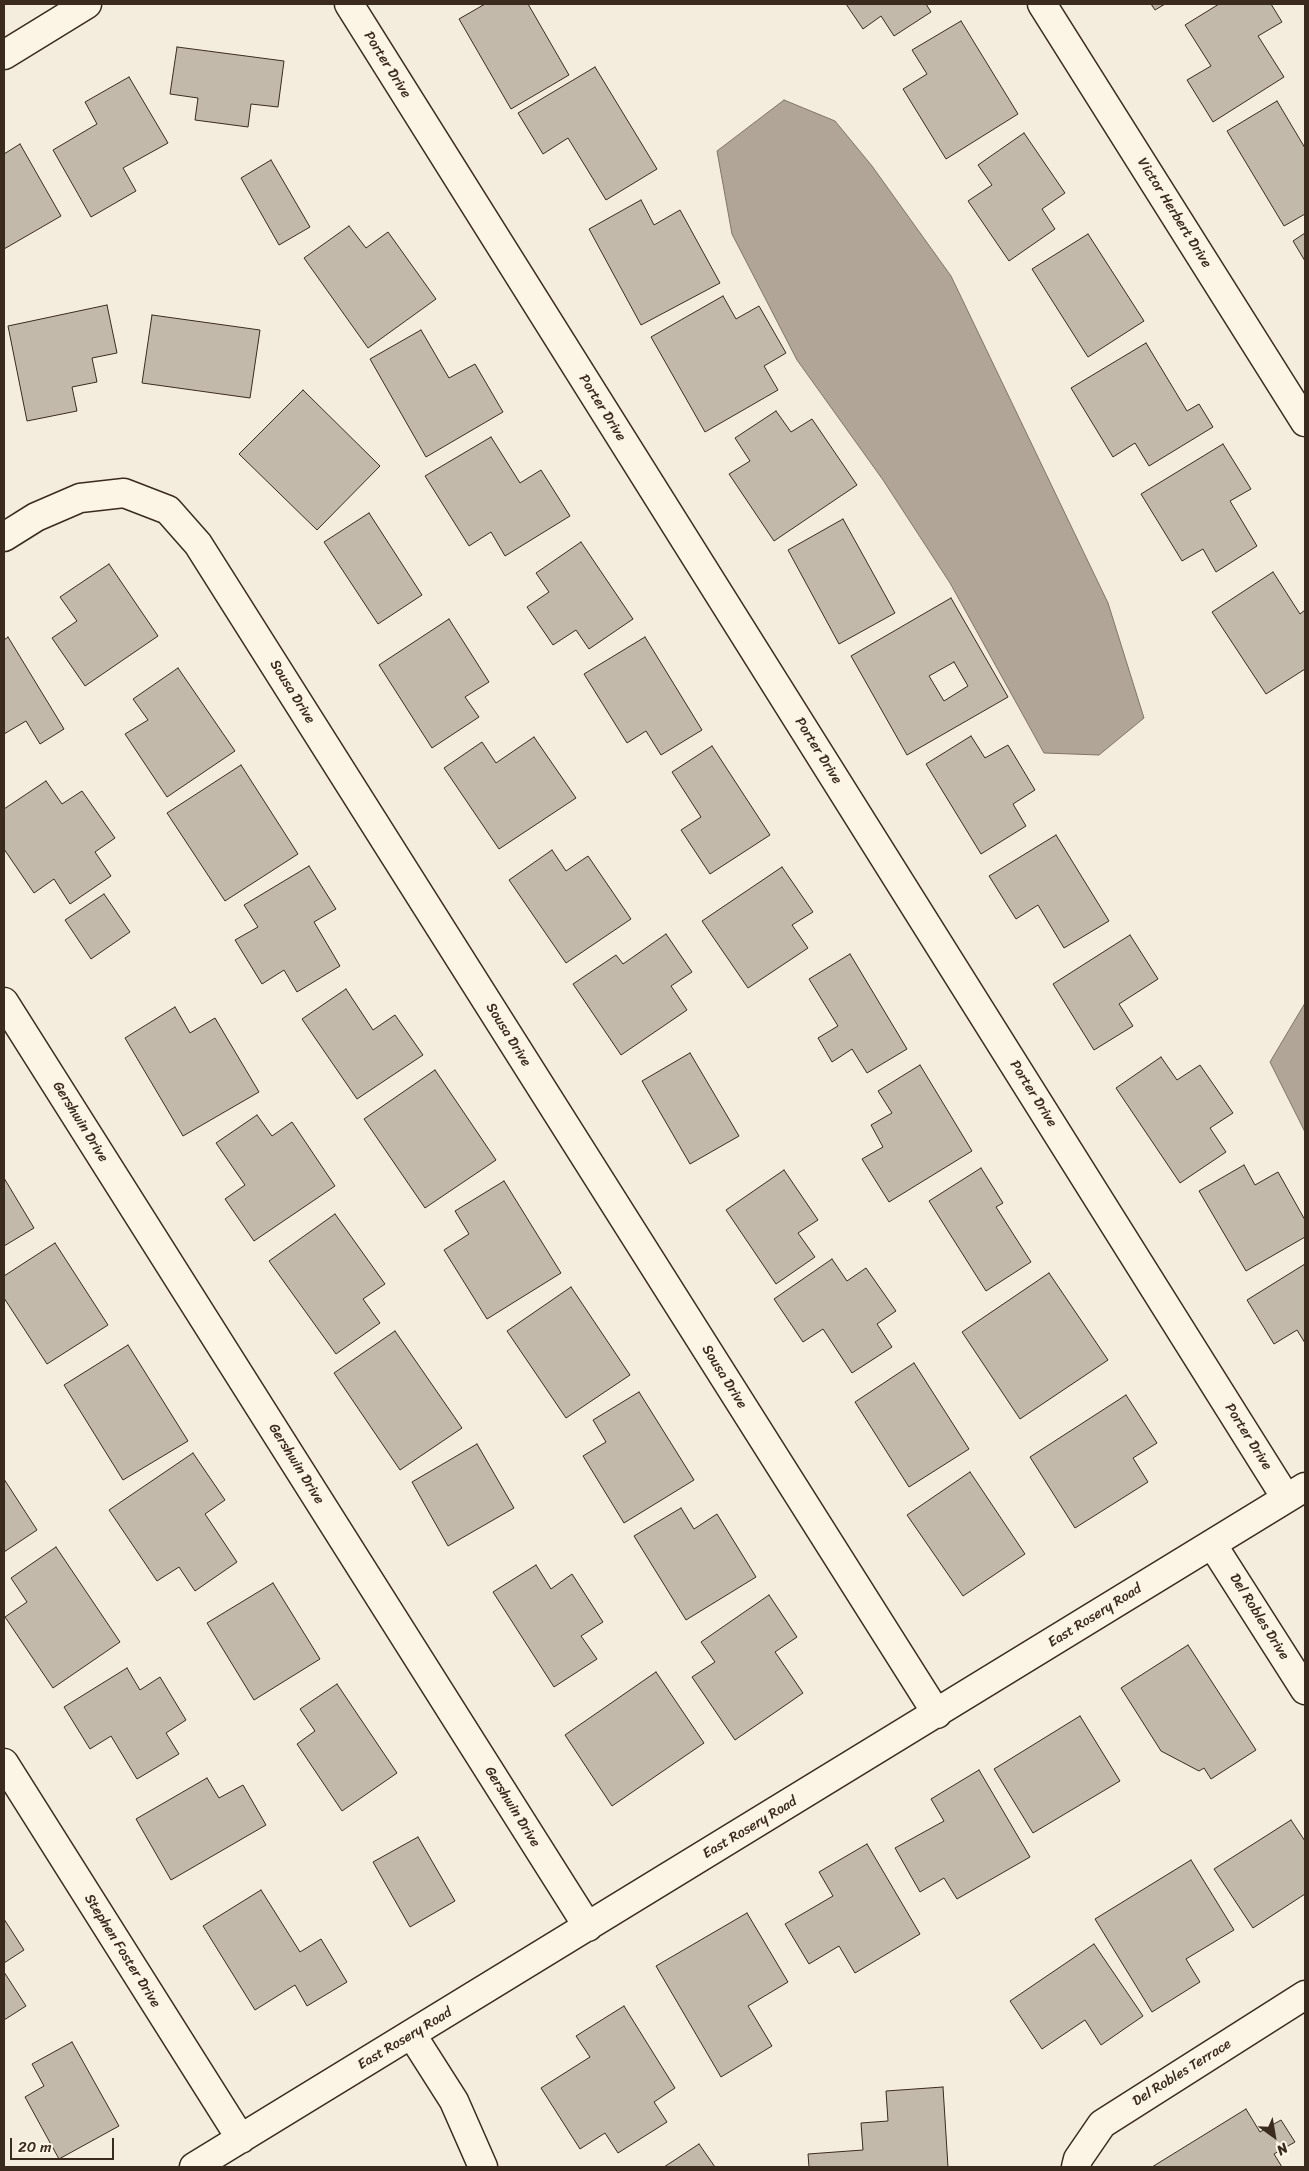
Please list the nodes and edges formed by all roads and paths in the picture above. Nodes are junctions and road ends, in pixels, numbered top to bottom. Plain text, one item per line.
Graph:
1 (87, 4) edge
2 (349, 4) edge
3 (1042, 4) edge
4 (4, 55) edge
5 (1305, 422) edge
6 (4, 537) edge
7 (4, 1002) edge
8 (1296, 1492) edge
9 (1212, 1544) junction
10 (1305, 1690) edge
11 (937, 1714) junction
12 (4, 1763) edge
13 (588, 1927) junction
14 (1305, 1995) edge
15 (412, 2035) junction
16 (241, 2138) junction
17 (194, 2167) edge
18 (484, 2167) edge
19 (1076, 2167) edge

1 - 4 street
2 - 8 street, Porter Drive
3 - 5 street, Victor Herbert Drive
6 - 11 street, Sousa Drive
7 - 13 street, Gershwin Drive
8 - 9 street, East Rosery Road
9 - 10 street, Del Robles Drive
9 - 11 street, East Rosery Road
11 - 13 street, East Rosery Road
12 - 16 street, Stephen Foster Drive
13 - 15 street, East Rosery Road
14 - 19 street, Del Robles Terrace
15 - 16 street, East Rosery Road
15 - 18 street
16 - 17 street, East Rosery Road

